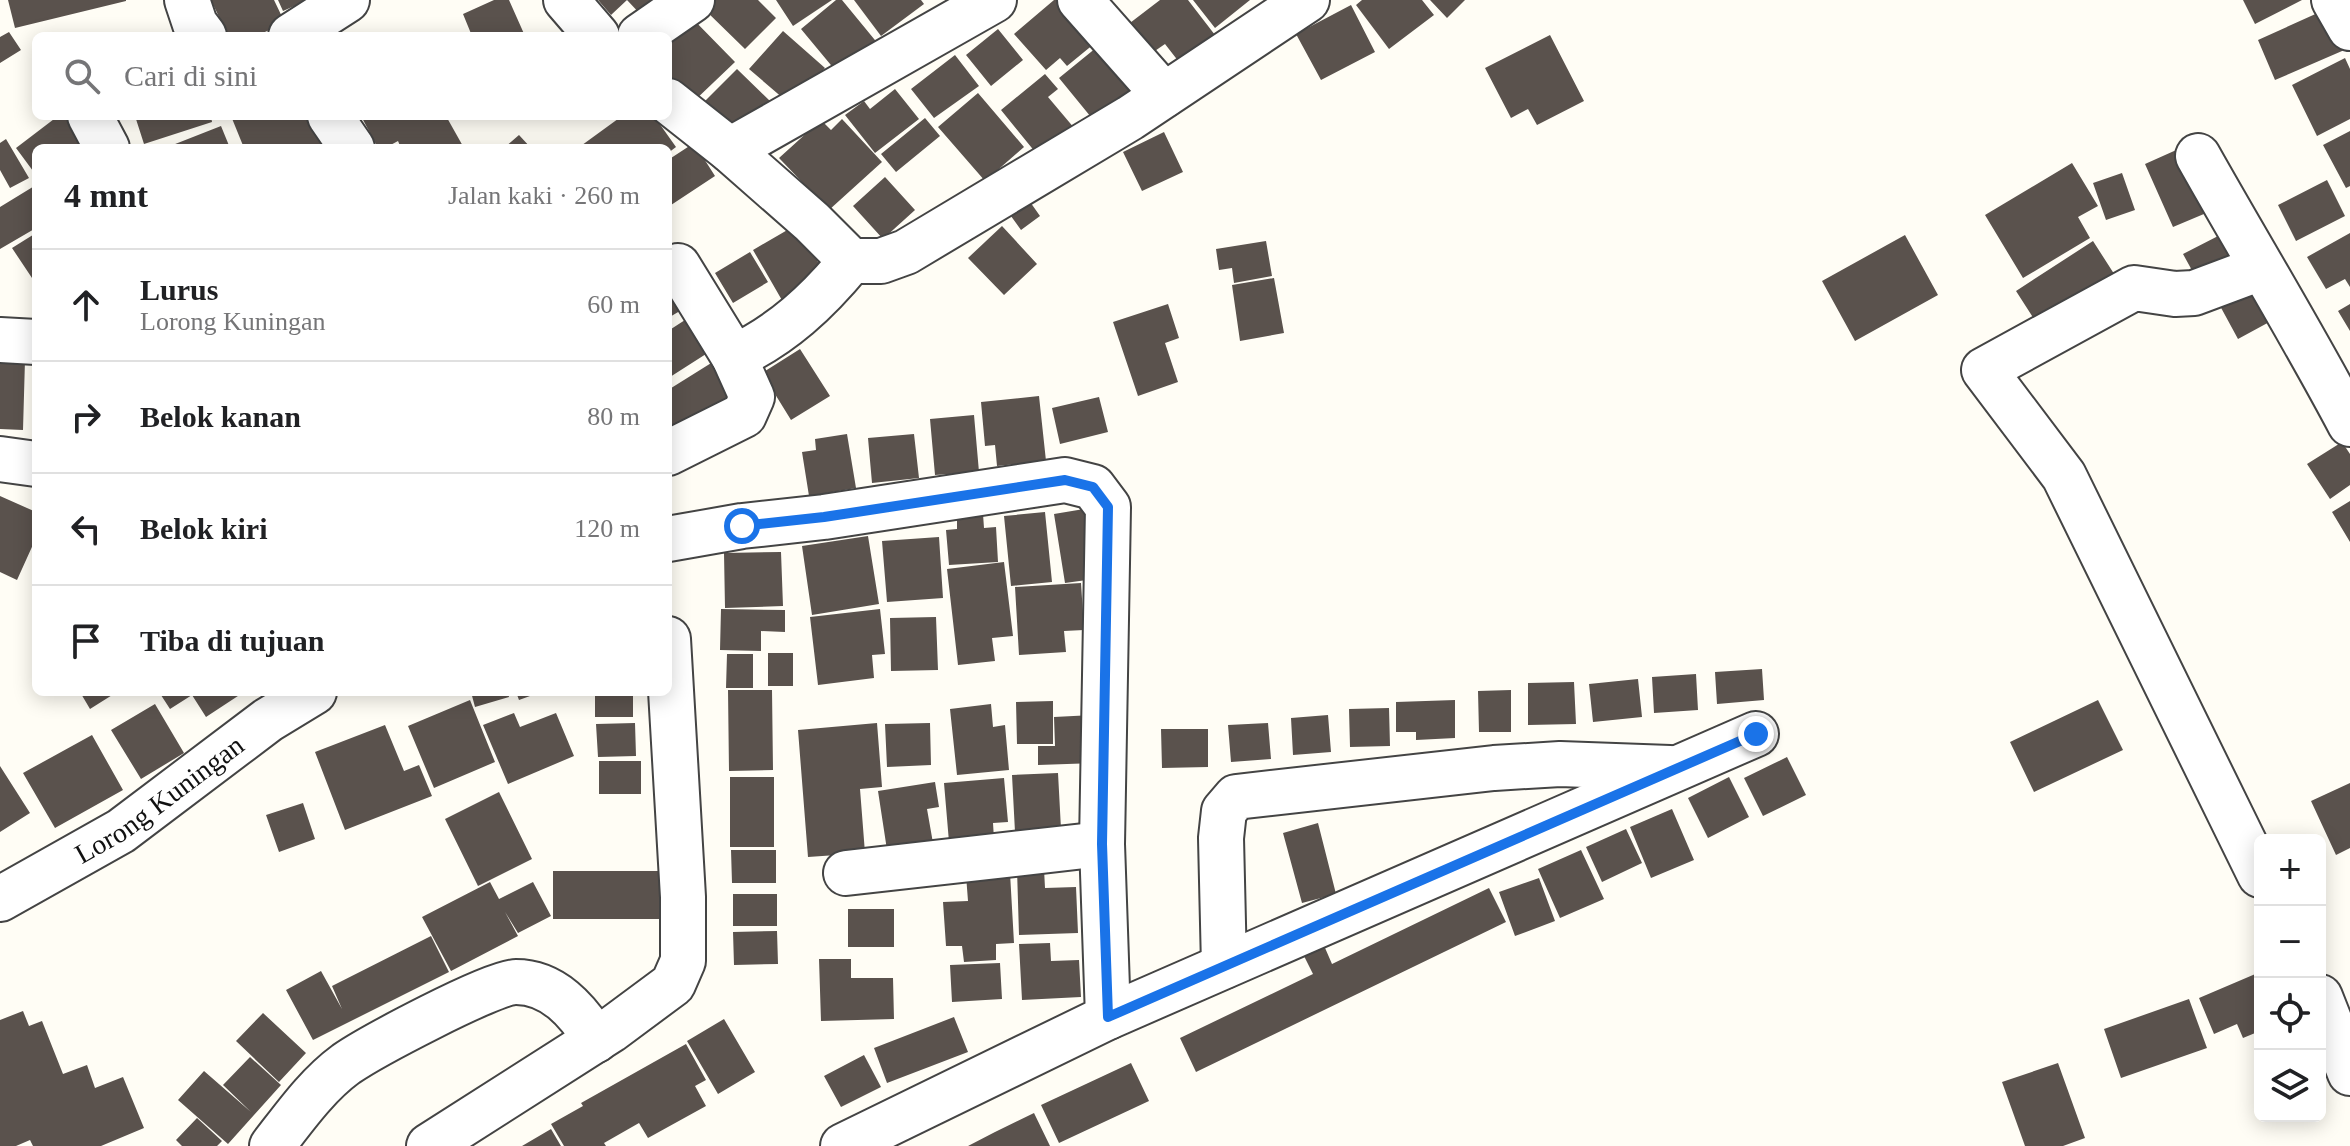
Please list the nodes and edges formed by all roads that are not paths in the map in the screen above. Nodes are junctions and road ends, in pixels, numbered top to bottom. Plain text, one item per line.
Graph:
1 (187, 0) edge
2 (347, 0) edge
3 (566, 0) edge
4 (692, 0) edge
5 (994, 0) edge
6 (1080, 0) edge
7 (1307, 0) edge
8 (2334, 0) edge
9 (2350, 28) edge
10 (201, 32) edge
11 (297, 32) edge
12 (594, 32) edge
13 (646, 32) edge
14 (1164, 95) junction
15 (672, 104) edge
16 (92, 120) edge
17 (333, 120) edge
18 (105, 144) edge
19 (349, 144) edge
20 (730, 150) junction
21 (2198, 156) dead end
22 (851, 261) junction
23 (678, 266) dead end
24 (2261, 268) junction
25 (734, 357) junction
26 (2350, 424) edge
27 (672, 451) edge
28 (0, 459) edge
29 (32, 463) edge
30 (672, 538) edge
31 (307, 696) edge
32 (671, 696) edge
33 (1756, 734) dead end
34 (1678, 768) junction
35 (1102, 844) junction
36 (2254, 863) edge
37 (846, 873) dead end
38 (0, 899) edge
39 (1224, 966) junction
40 (2326, 1012) edge
41 (1108, 1017) junction
42 (596, 1040) junction
43 (2350, 1073) edge
44 (272, 1146) edge
45 (429, 1146) edge
46 (843, 1146) edge

1 - 10 street
2 - 11 street
3 - 12 street
4 - 13 street
5 - 20 street
6 - 14 street
7 - 14 street
8 - 9 street
14 - 22 street
15 - 20 street
16 - 18 street
17 - 19 street
20 - 22 street
21 - 24 street
22 - 25 street
23 - 25 street
24 - 26 street
24 - 36 street
25 - 27 street
28 - 29 street
30 - 35 street
31 - 38 street, Lorong Kuningan
32 - 42 street
33 - 34 street
34 - 39 street
34 - 39 street
35 - 37 street
35 - 41 street
39 - 41 street
40 - 43 street
41 - 46 street
42 - 44 street
42 - 45 street

